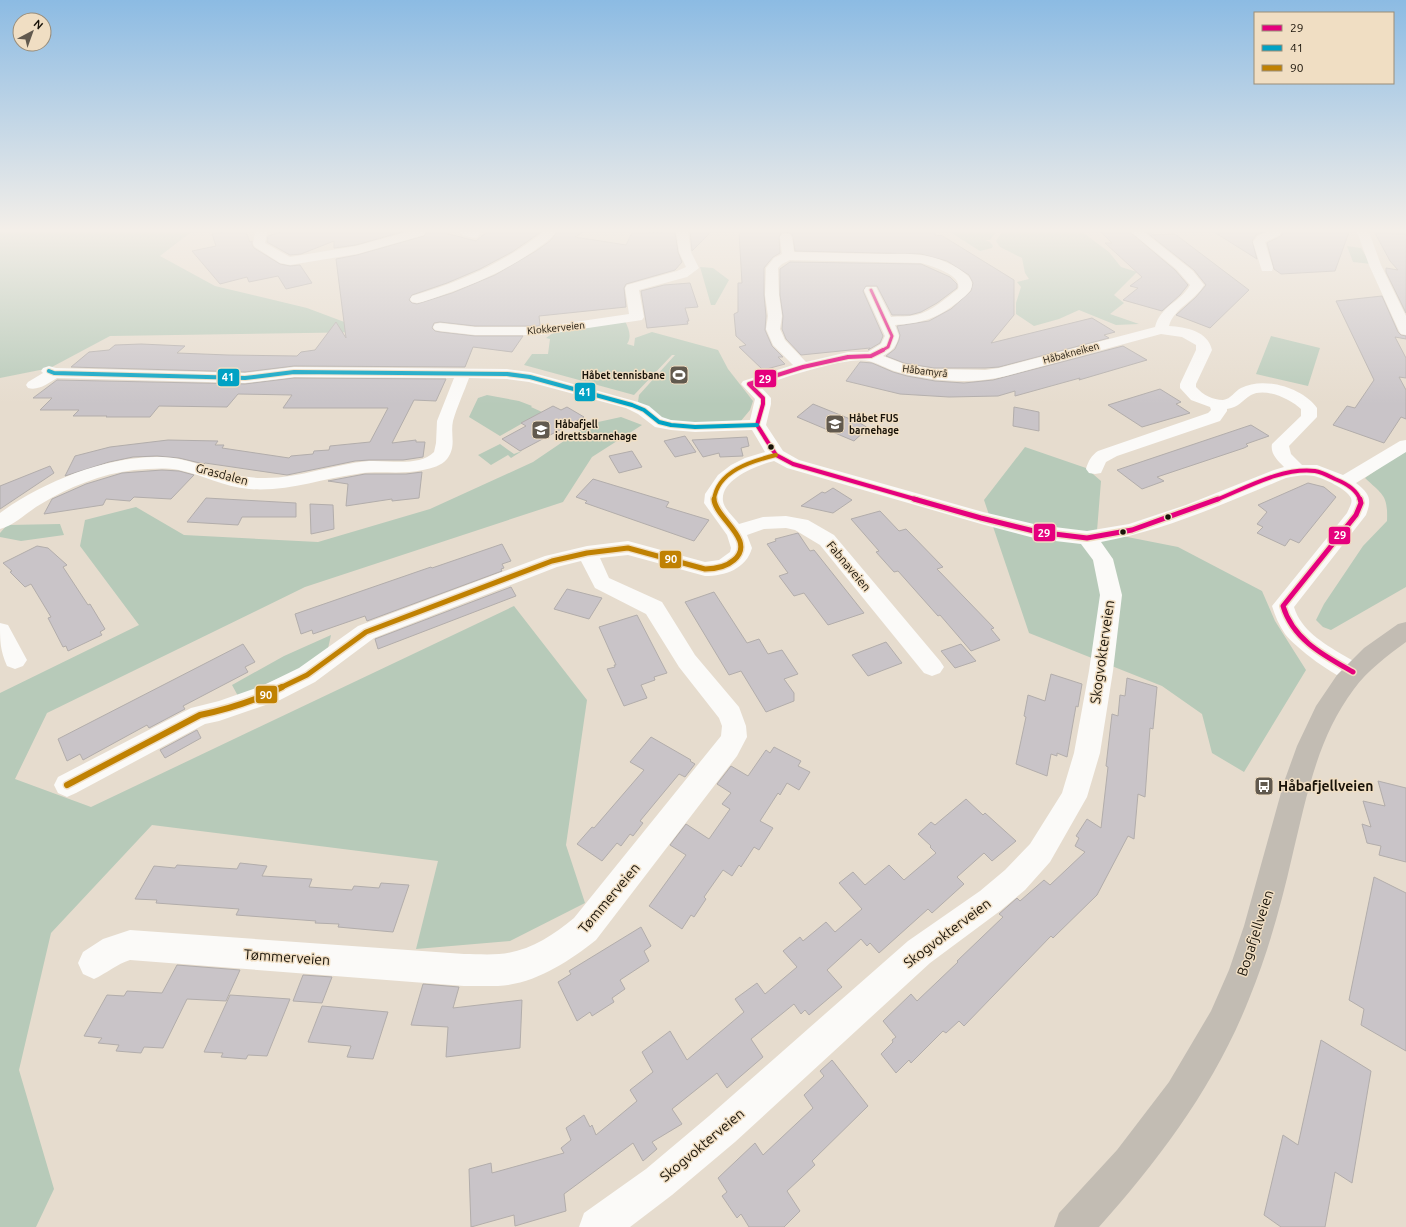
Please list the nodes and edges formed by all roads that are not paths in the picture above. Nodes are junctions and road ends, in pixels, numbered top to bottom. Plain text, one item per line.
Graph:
1 (448, 289) edge
2 (632, 289) edge
3 (772, 289) edge
4 (965, 289) edge
5 (1194, 289) edge
6 (1387, 289) edge
7 (871, 290) dead end
8 (416, 299) dead end
9 (885, 322) junction
10 (440, 327) dead end
11 (1161, 330) junction
12 (1406, 331) edge
13 (871, 356) junction
14 (803, 367) junction
15 (463, 374) junction
16 (981, 376) joint
17 (34, 385) dead end
18 (1217, 403) junction
19 (757, 425) junction
20 (1406, 445) edge
21 (776, 455) junction
22 (1095, 469) dead end
23 (1297, 470) junction
24 (1344, 482) junction
25 (0, 523) edge
26 (735, 532) junction
27 (1087, 538) junction
28 (587, 553) junction
29 (1406, 630) edge
30 (0, 631) edge
31 (14, 660) dead end
32 (932, 667) dead end
33 (1354, 672) junction
34 (67, 785) dead end
35 (94, 963) dead end
36 (598, 1227) edge
37 (1073, 1227) edge

1 - 8 street
2 - 10 street, Klokkerveien
3 - 14 street
4 - 9 street
5 - 11 street
6 - 12 street
7 - 9 street, Håbamyrå
9 - 13 street, Håbamyrå
11 - 16 street, Håbakneiken
11 - 18 street, Håbakneiken
13 - 14 street, Håbamyrå
13 - 16 street, Håbamyrå
14 - 19 street, Håbamyrå
15 - 17 street
15 - 19 street
15 - 25 street, Grasdalen
18 - 22 street
18 - 23 street, Håbakneiken
19 - 21 street
20 - 24 street
21 - 26 street
21 - 27 street
23 - 24 street
23 - 27 street
24 - 33 street
26 - 28 street
26 - 32 street, Fabnaveien
27 - 36 street, Skogvokterveien
28 - 34 street
28 - 35 street, Tømmerveien
29 - 33 main road, Bogafjellveien
30 - 31 street
33 - 37 main road, Bogafjellveien

